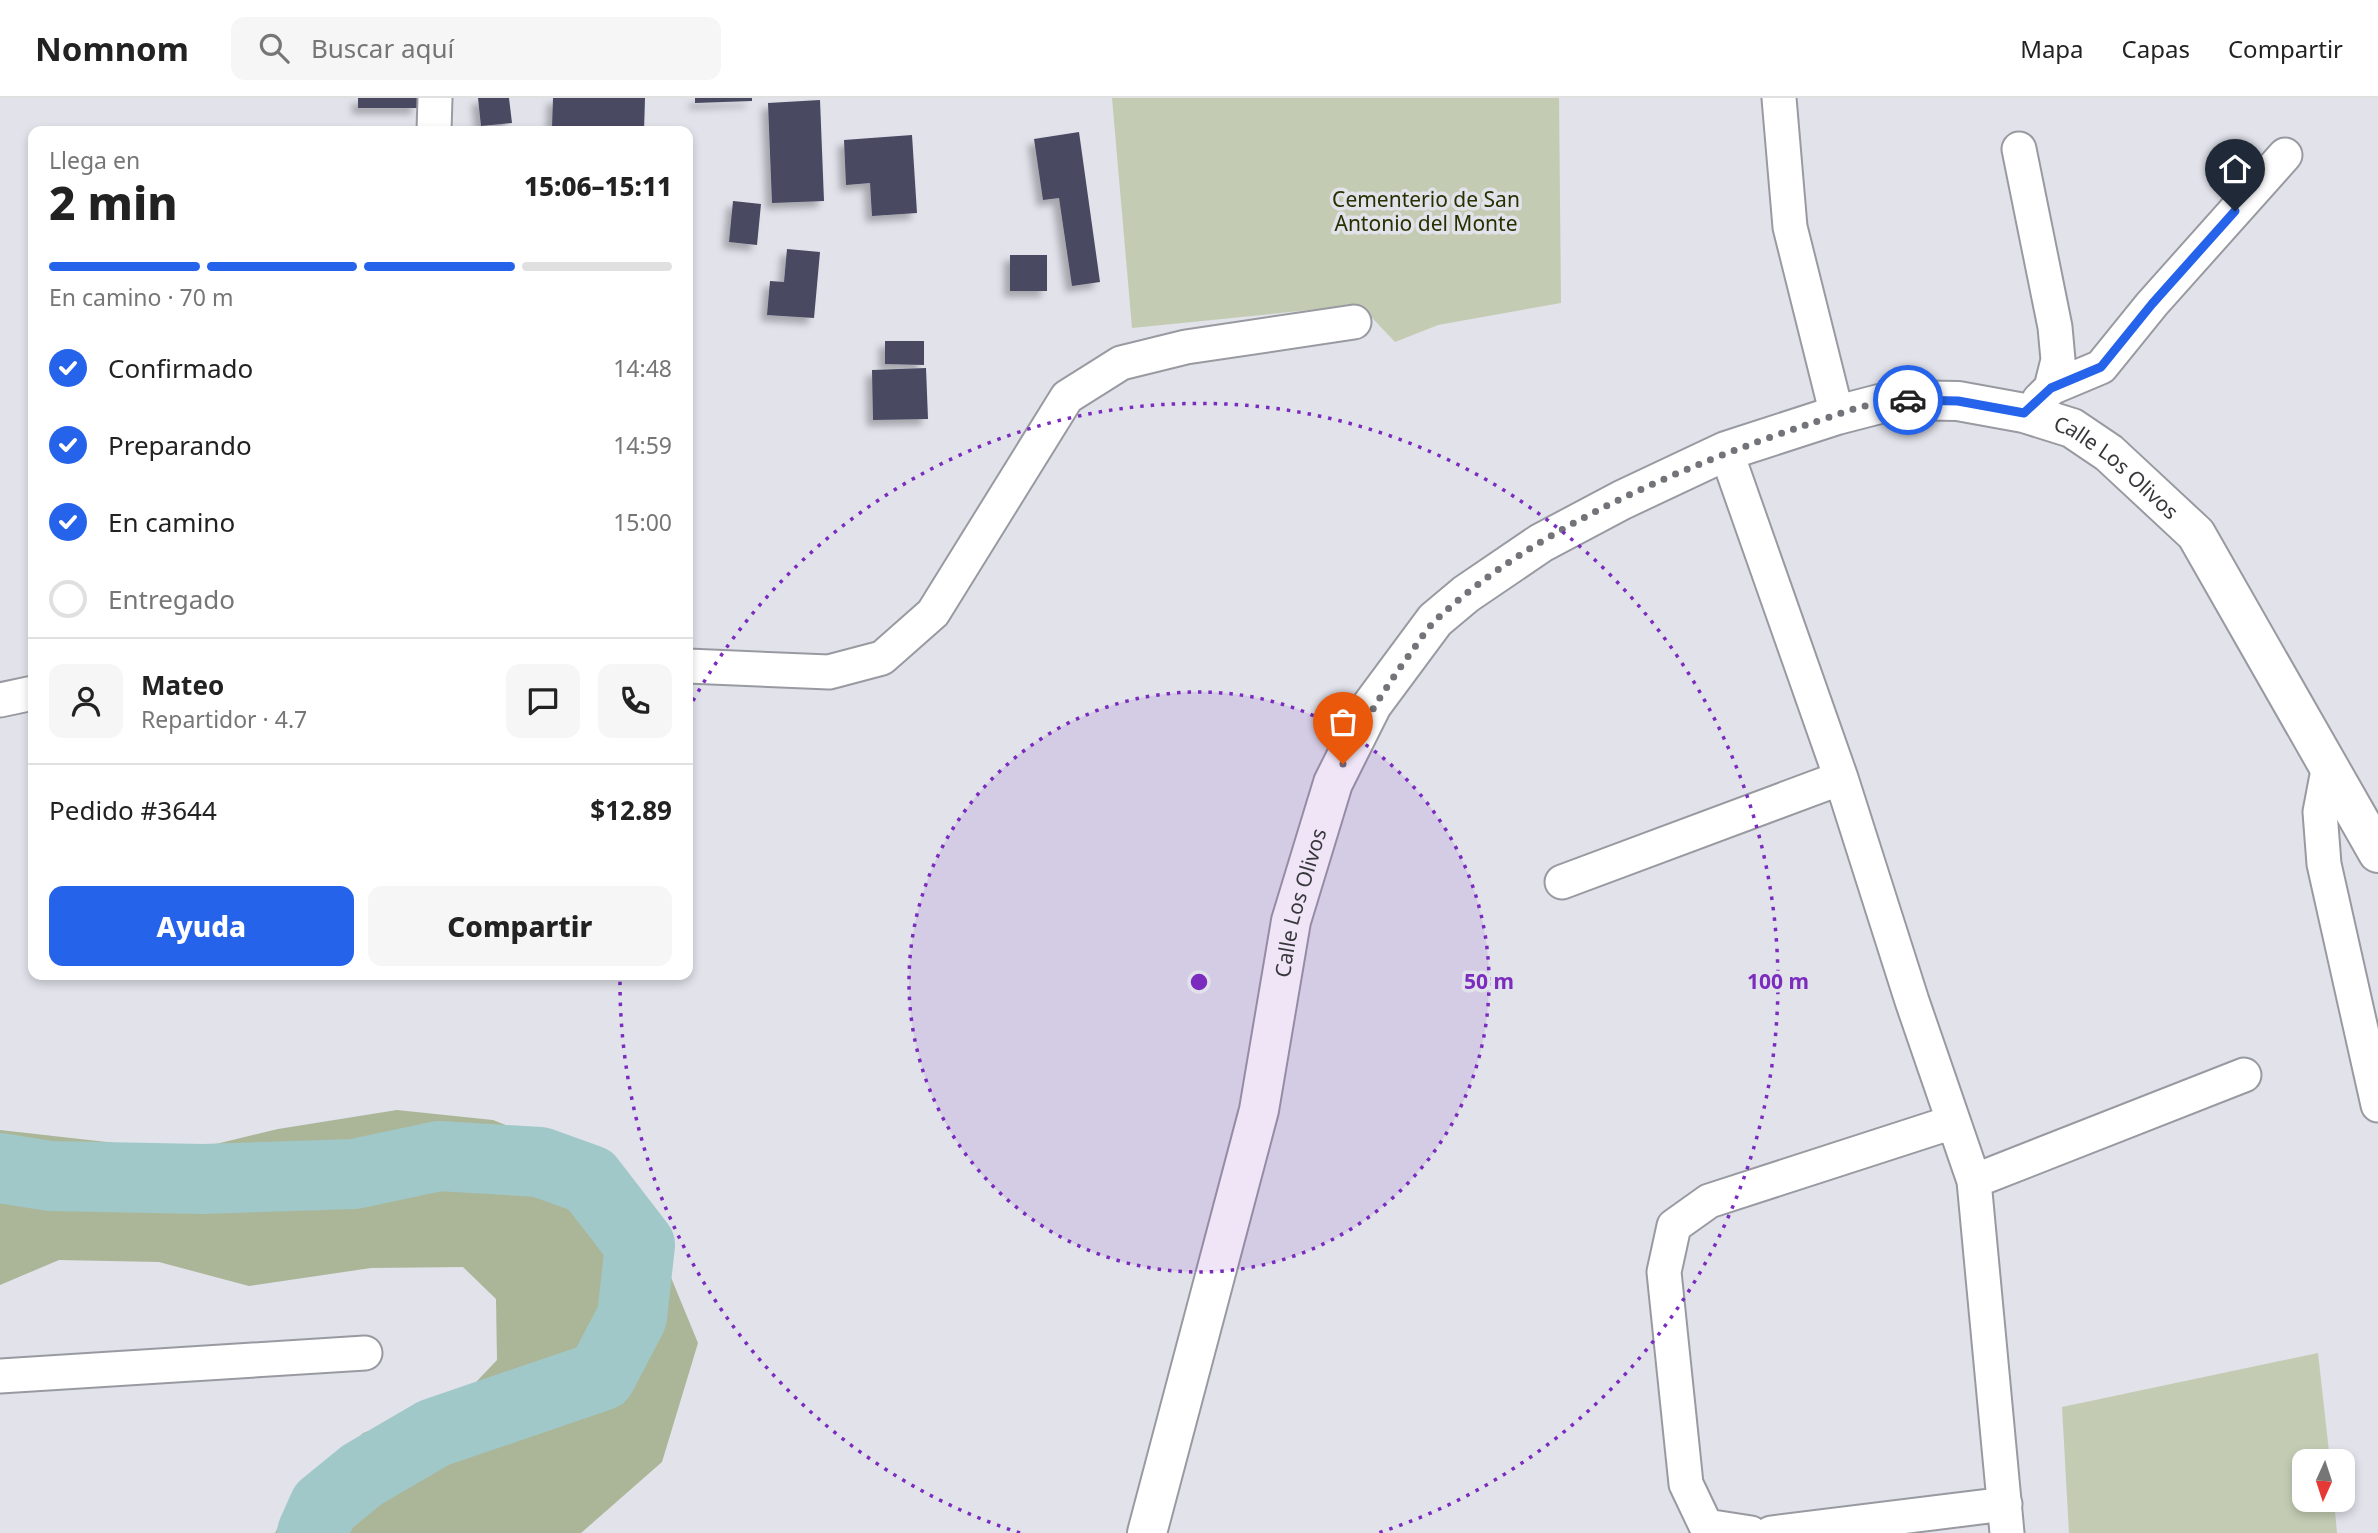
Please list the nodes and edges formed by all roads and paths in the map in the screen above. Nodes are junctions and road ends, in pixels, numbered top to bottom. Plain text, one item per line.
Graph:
1 (435, 98) edge
2 (1779, 98) edge
3 (434, 126) edge
4 (2019, 149) dead end
5 (2285, 155) dead end
6 (1354, 322) dead end
7 (2038, 401) junction
8 (1837, 415) junction
9 (1726, 451) junction
10 (693, 666) edge
11 (28, 694) edge
12 (0, 700) edge
13 (2328, 770) junction
14 (1841, 778) junction
15 (2378, 853) edge
16 (1562, 882) dead end
17 (2244, 1074) dead end
18 (2378, 1105) edge
19 (1953, 1122) junction
20 (1974, 1181) junction
21 (365, 1353) dead end
22 (0, 1376) edge
23 (2006, 1519) edge
24 (1147, 1533) edge
25 (1751, 1533) edge
26 (1771, 1533) edge

1 - 3 street
2 - 8 street
4 - 7 street
5 - 7 street
6 - 10 street
7 - 8 street, Calle Los Olivos
7 - 13 street, Calle Los Olivos
8 - 9 street, Calle Los Olivos
9 - 14 street
9 - 24 street, Calle Los Olivos
11 - 12 street
13 - 15 street, Calle Los Olivos
13 - 18 street
14 - 16 street
14 - 19 street
17 - 20 street
19 - 20 street
19 - 25 street
20 - 23 street
21 - 22 street
23 - 26 street

